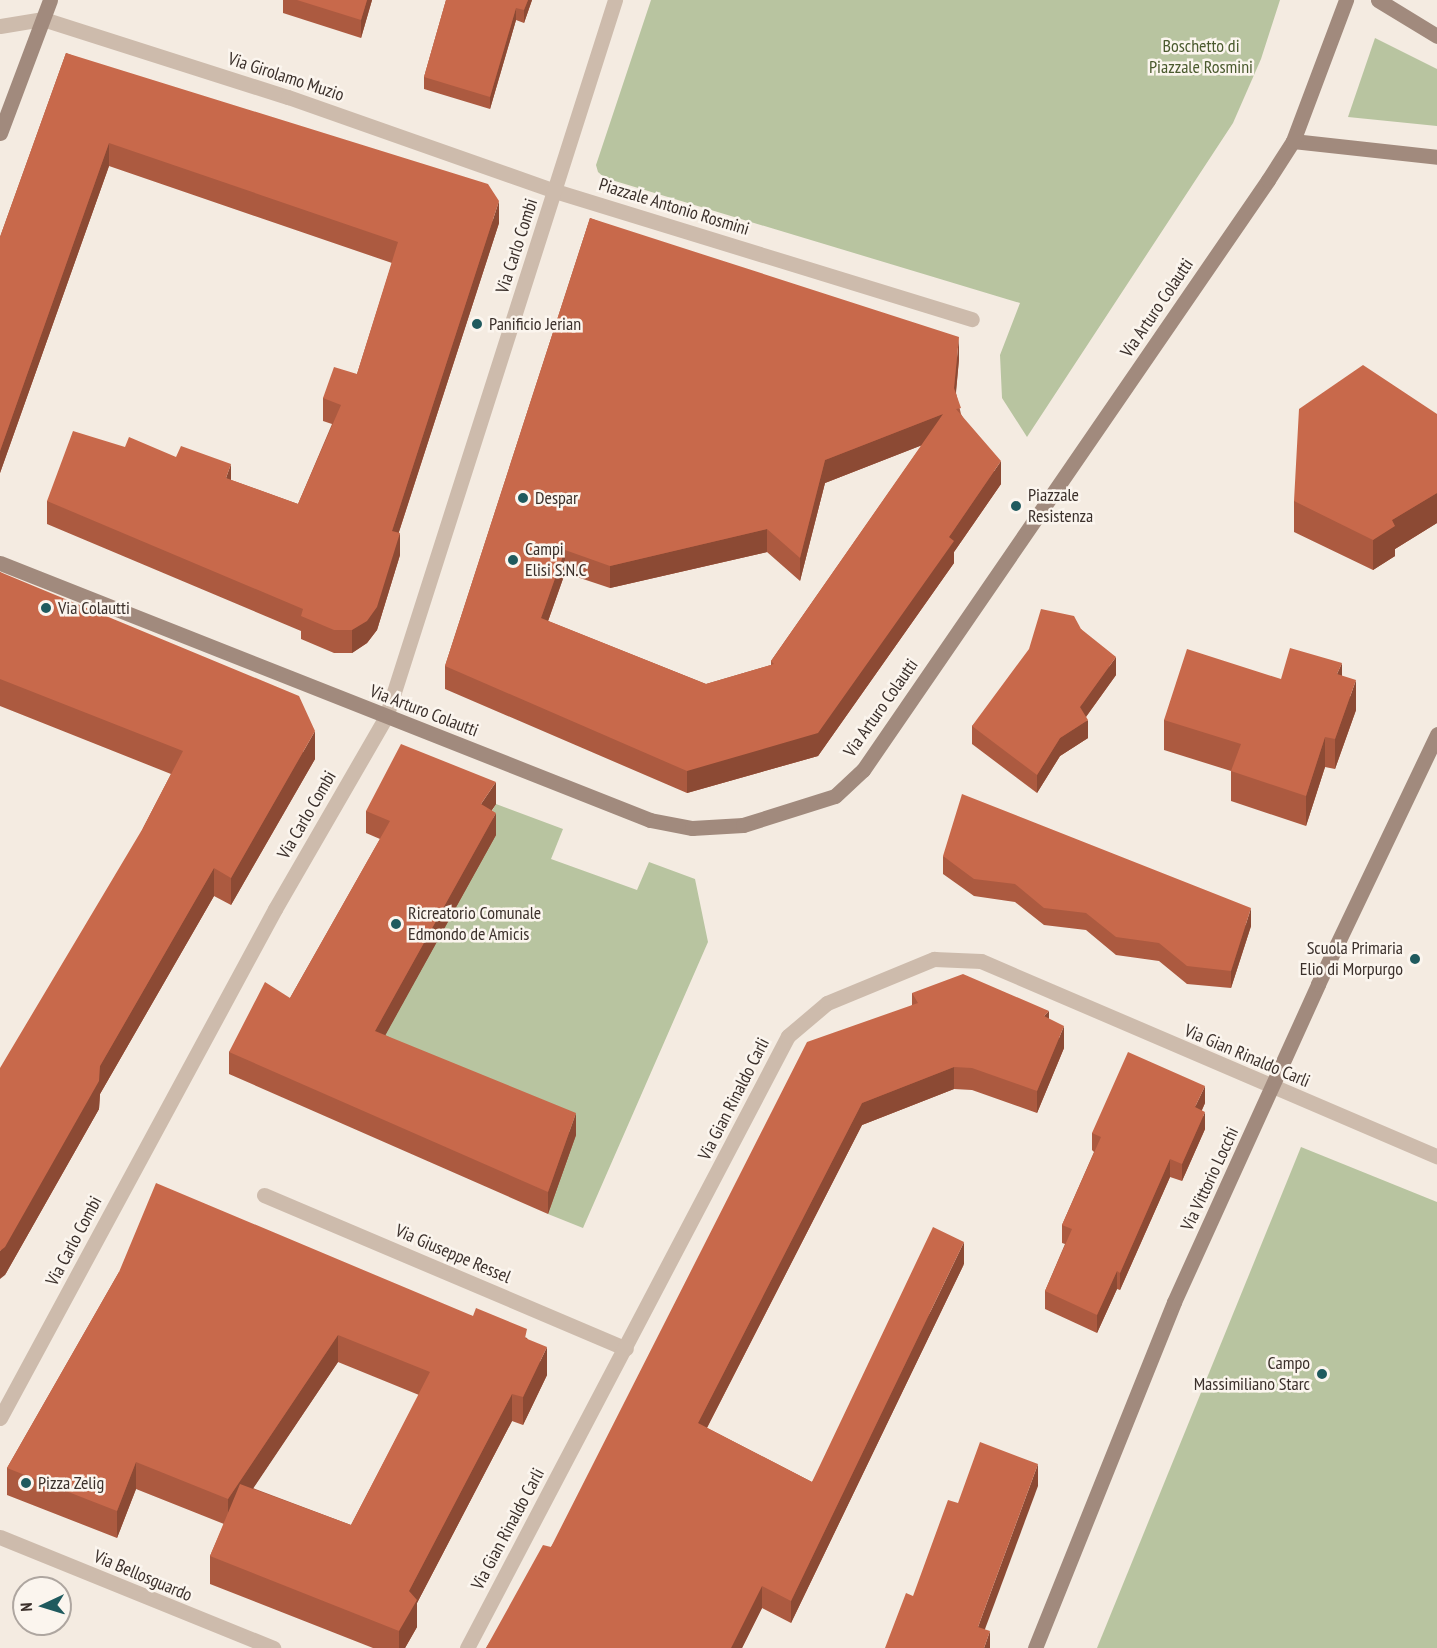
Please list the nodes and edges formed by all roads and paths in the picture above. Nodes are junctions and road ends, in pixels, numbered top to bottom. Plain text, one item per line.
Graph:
1 (50, 0) edge
2 (615, 0) edge
3 (1346, 0) edge
4 (1378, 0) edge
5 (43, 19) junction
6 (0, 26) edge
7 (1437, 36) edge
8 (0, 133) edge
9 (1293, 141) junction
10 (1437, 157) edge
11 (555, 191) junction
12 (972, 319) dead end
13 (0, 563) edge
14 (386, 717) junction
15 (1437, 734) edge
16 (1274, 1089) junction
17 (1437, 1156) edge
18 (264, 1195) dead end
19 (626, 1349) junction
20 (0, 1418) edge
21 (0, 1537) edge
22 (273, 1648) edge
23 (467, 1648) edge
24 (1035, 1648) edge

1 - 5 street
2 - 11 street
3 - 9 street, Via Arturo Colautti
4 - 7 street
5 - 6 street, Via Girolamo Muzio
5 - 8 street
5 - 11 street, Via Girolamo Muzio
9 - 10 street
9 - 14 street, Via Arturo Colautti
11 - 12 street, Piazzale Antonio Rosmini
11 - 14 street, Via Carlo Combi
13 - 14 street, Via Arturo Colautti
14 - 20 street, Via Carlo Combi
15 - 16 street, Via Vittorio Locchi
16 - 17 street, Via Gian Rinaldo Carli
16 - 19 street, Via Gian Rinaldo Carli
16 - 24 street, Via Vittorio Locchi
18 - 19 street, Via Giuseppe Ressel
19 - 23 street, Via Gian Rinaldo Carli
21 - 22 street, Via Bellosguardo

